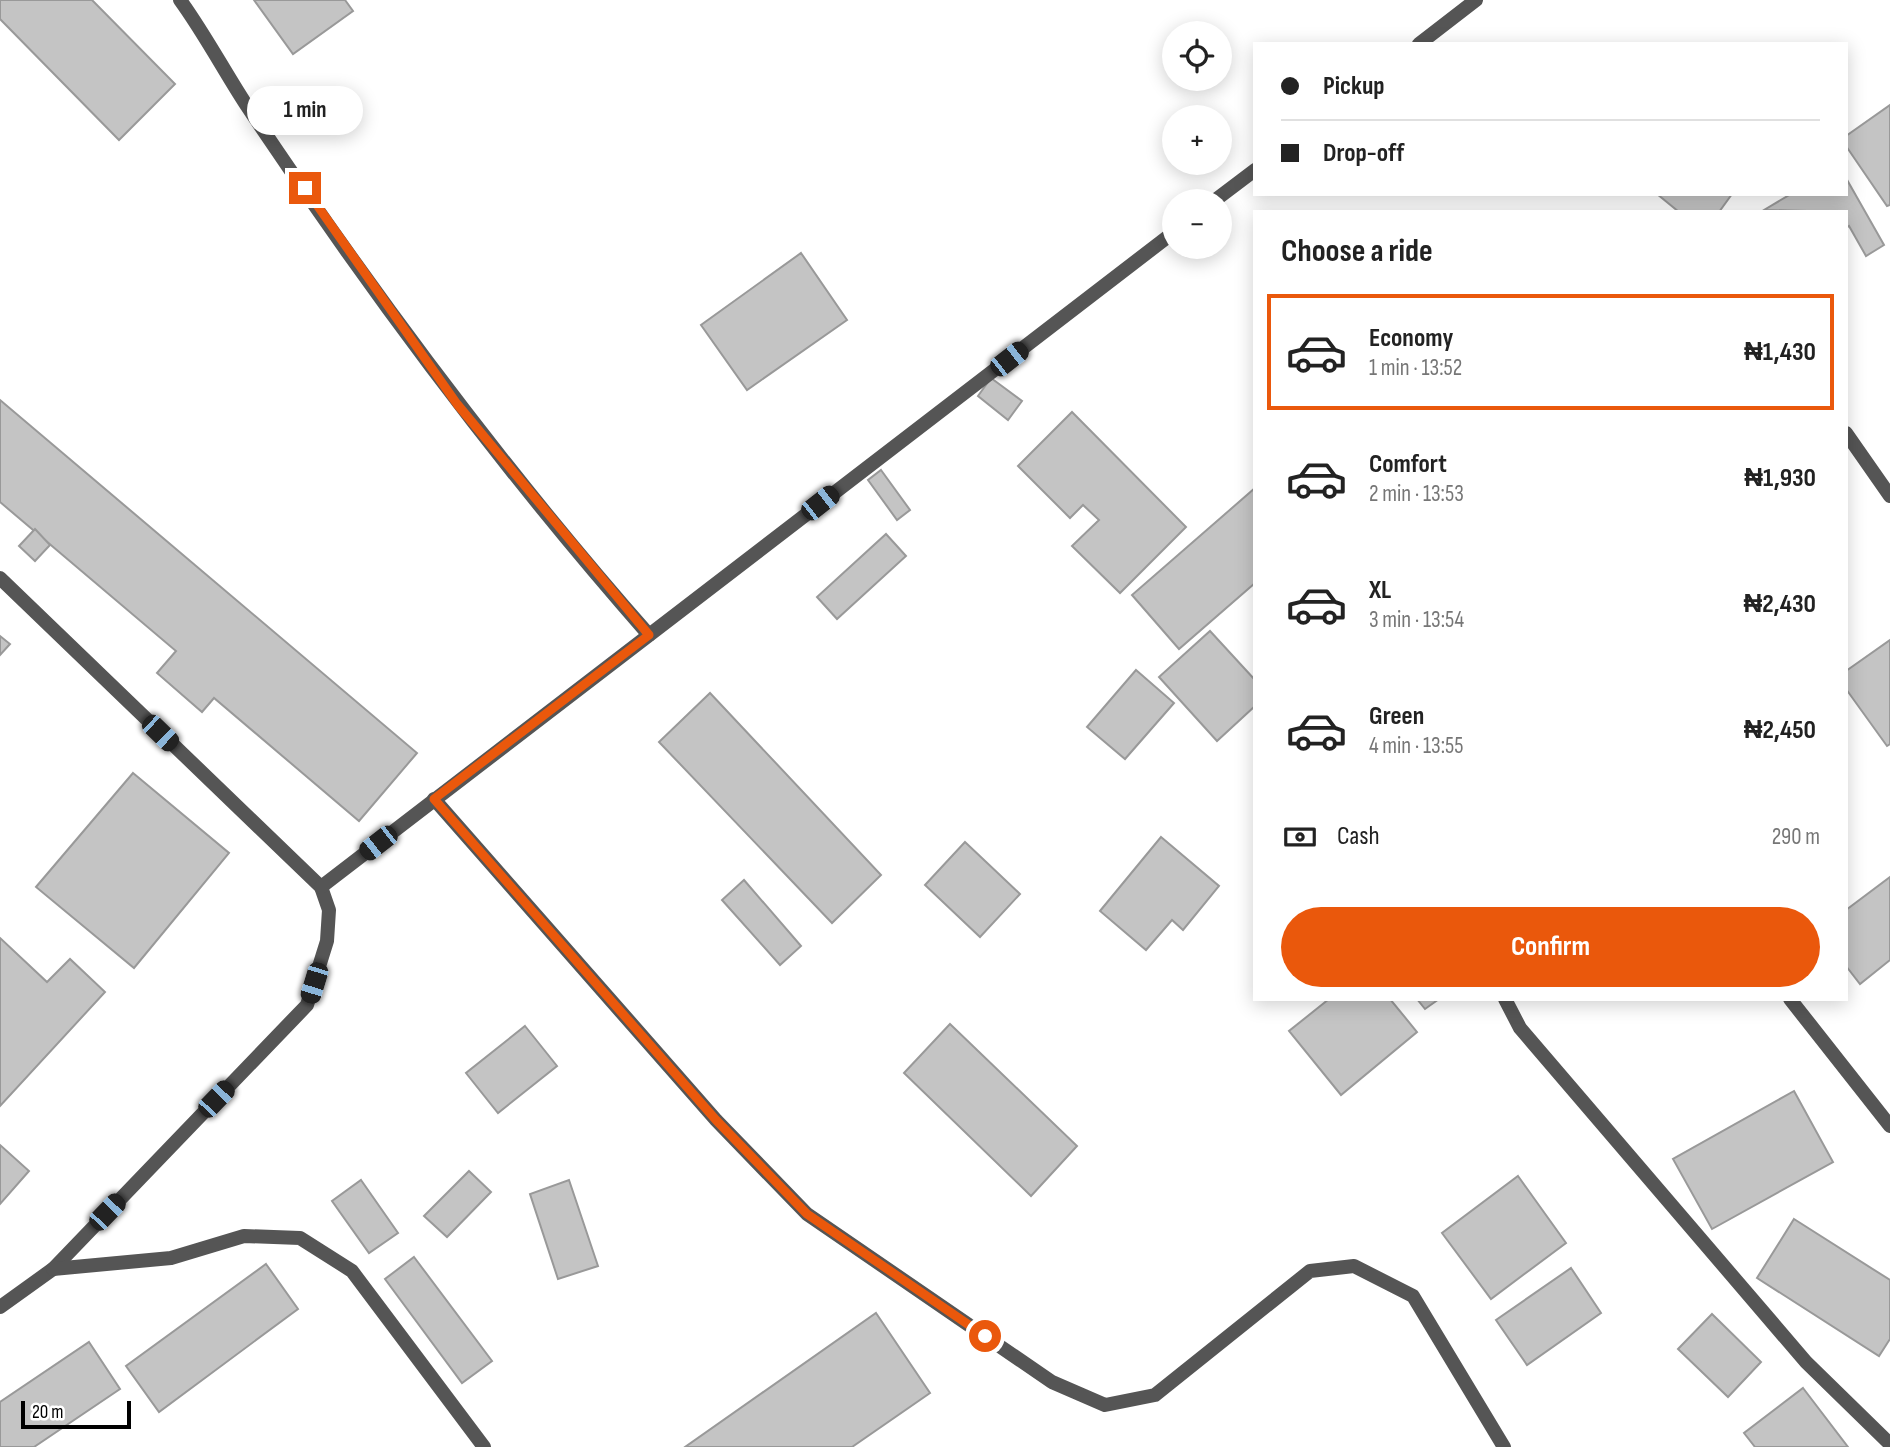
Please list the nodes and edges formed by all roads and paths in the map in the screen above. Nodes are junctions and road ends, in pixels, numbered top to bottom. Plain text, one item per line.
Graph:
1 (180, 0) edge
2 (1476, 0) edge
3 (1422, 42) edge
4 (1253, 172) edge
5 (1230, 189) edge
6 (1162, 241) edge
7 (1848, 436) edge
8 (1890, 496) edge
9 (0, 578) edge
10 (649, 635) junction
11 (434, 799) junction
12 (321, 887) junction
13 (1506, 1001) edge
14 (1792, 1001) edge
15 (1890, 1126) edge
16 (53, 1269) junction
17 (0, 1307) edge
18 (1890, 1444) edge
19 (484, 1447) edge
20 (1504, 1447) edge

1 - 10 street
2 - 3 street
4 - 5 street
6 - 10 street
7 - 8 street
9 - 12 street
10 - 11 street
11 - 12 street
11 - 20 street
12 - 16 street
13 - 18 street
14 - 15 street
16 - 17 street
16 - 19 street

